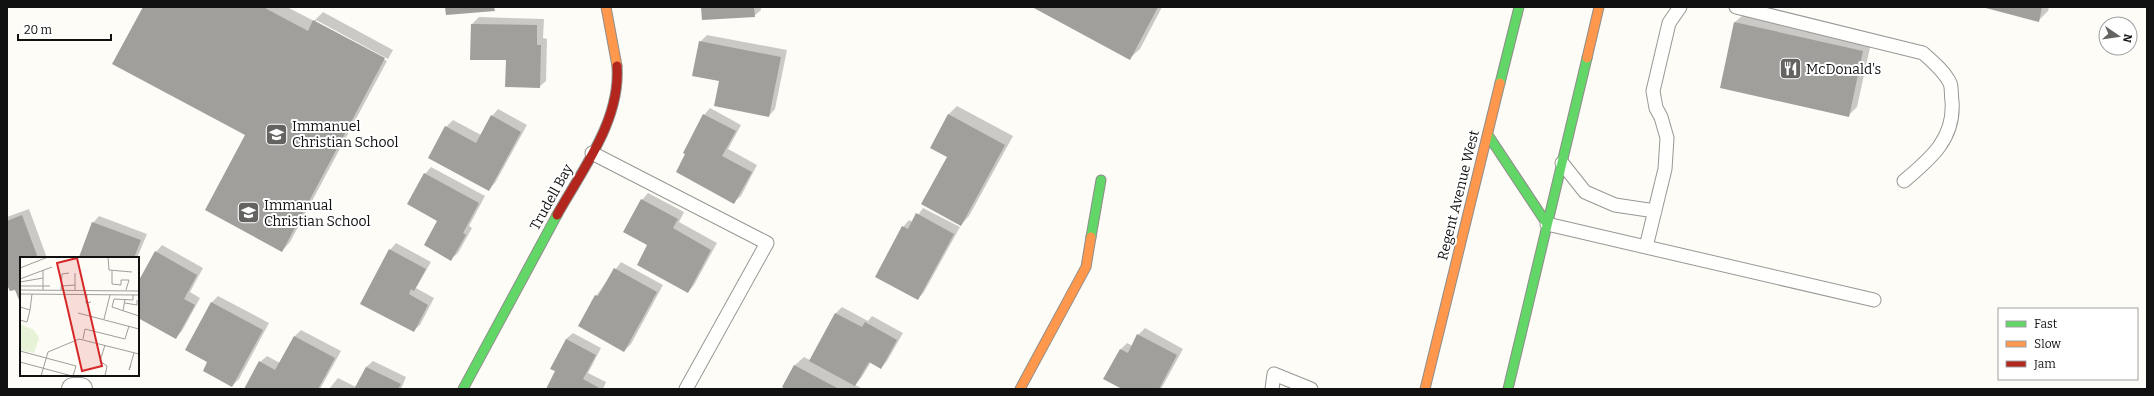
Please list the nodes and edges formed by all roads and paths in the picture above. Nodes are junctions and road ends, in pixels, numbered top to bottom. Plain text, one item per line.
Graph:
1 (606, 7) edge
2 (1519, 7) edge
3 (1599, 7) edge
4 (1680, 7) edge
5 (1736, 7) edge
6 (1488, 134) junction
7 (592, 152) junction
8 (1562, 162) junction
9 (1101, 180) dead end
10 (1904, 181) dead end
11 (1655, 211) junction
12 (1547, 224) junction
13 (1646, 247) junction
14 (1874, 300) dead end
15 (73, 389) edge
16 (81, 389) edge
17 (463, 389) edge
18 (686, 389) edge
19 (1020, 389) edge
20 (1272, 389) edge
21 (1311, 389) edge
22 (1425, 389) edge
23 (1508, 389) edge

1 - 7 main road, Trudell Bay
2 - 6 main road, Regent Avenue West
3 - 8 main road
4 - 11 lane
5 - 10 lane
6 - 12 main road
6 - 22 main road, Regent Avenue West
7 - 17 main road, Trudell Bay
7 - 18 lane
8 - 11 lane
8 - 12 main road
9 - 19 main road
11 - 13 lane
12 - 13 lane
12 - 23 main road
13 - 14 lane
15 - 16 street
20 - 21 lane

